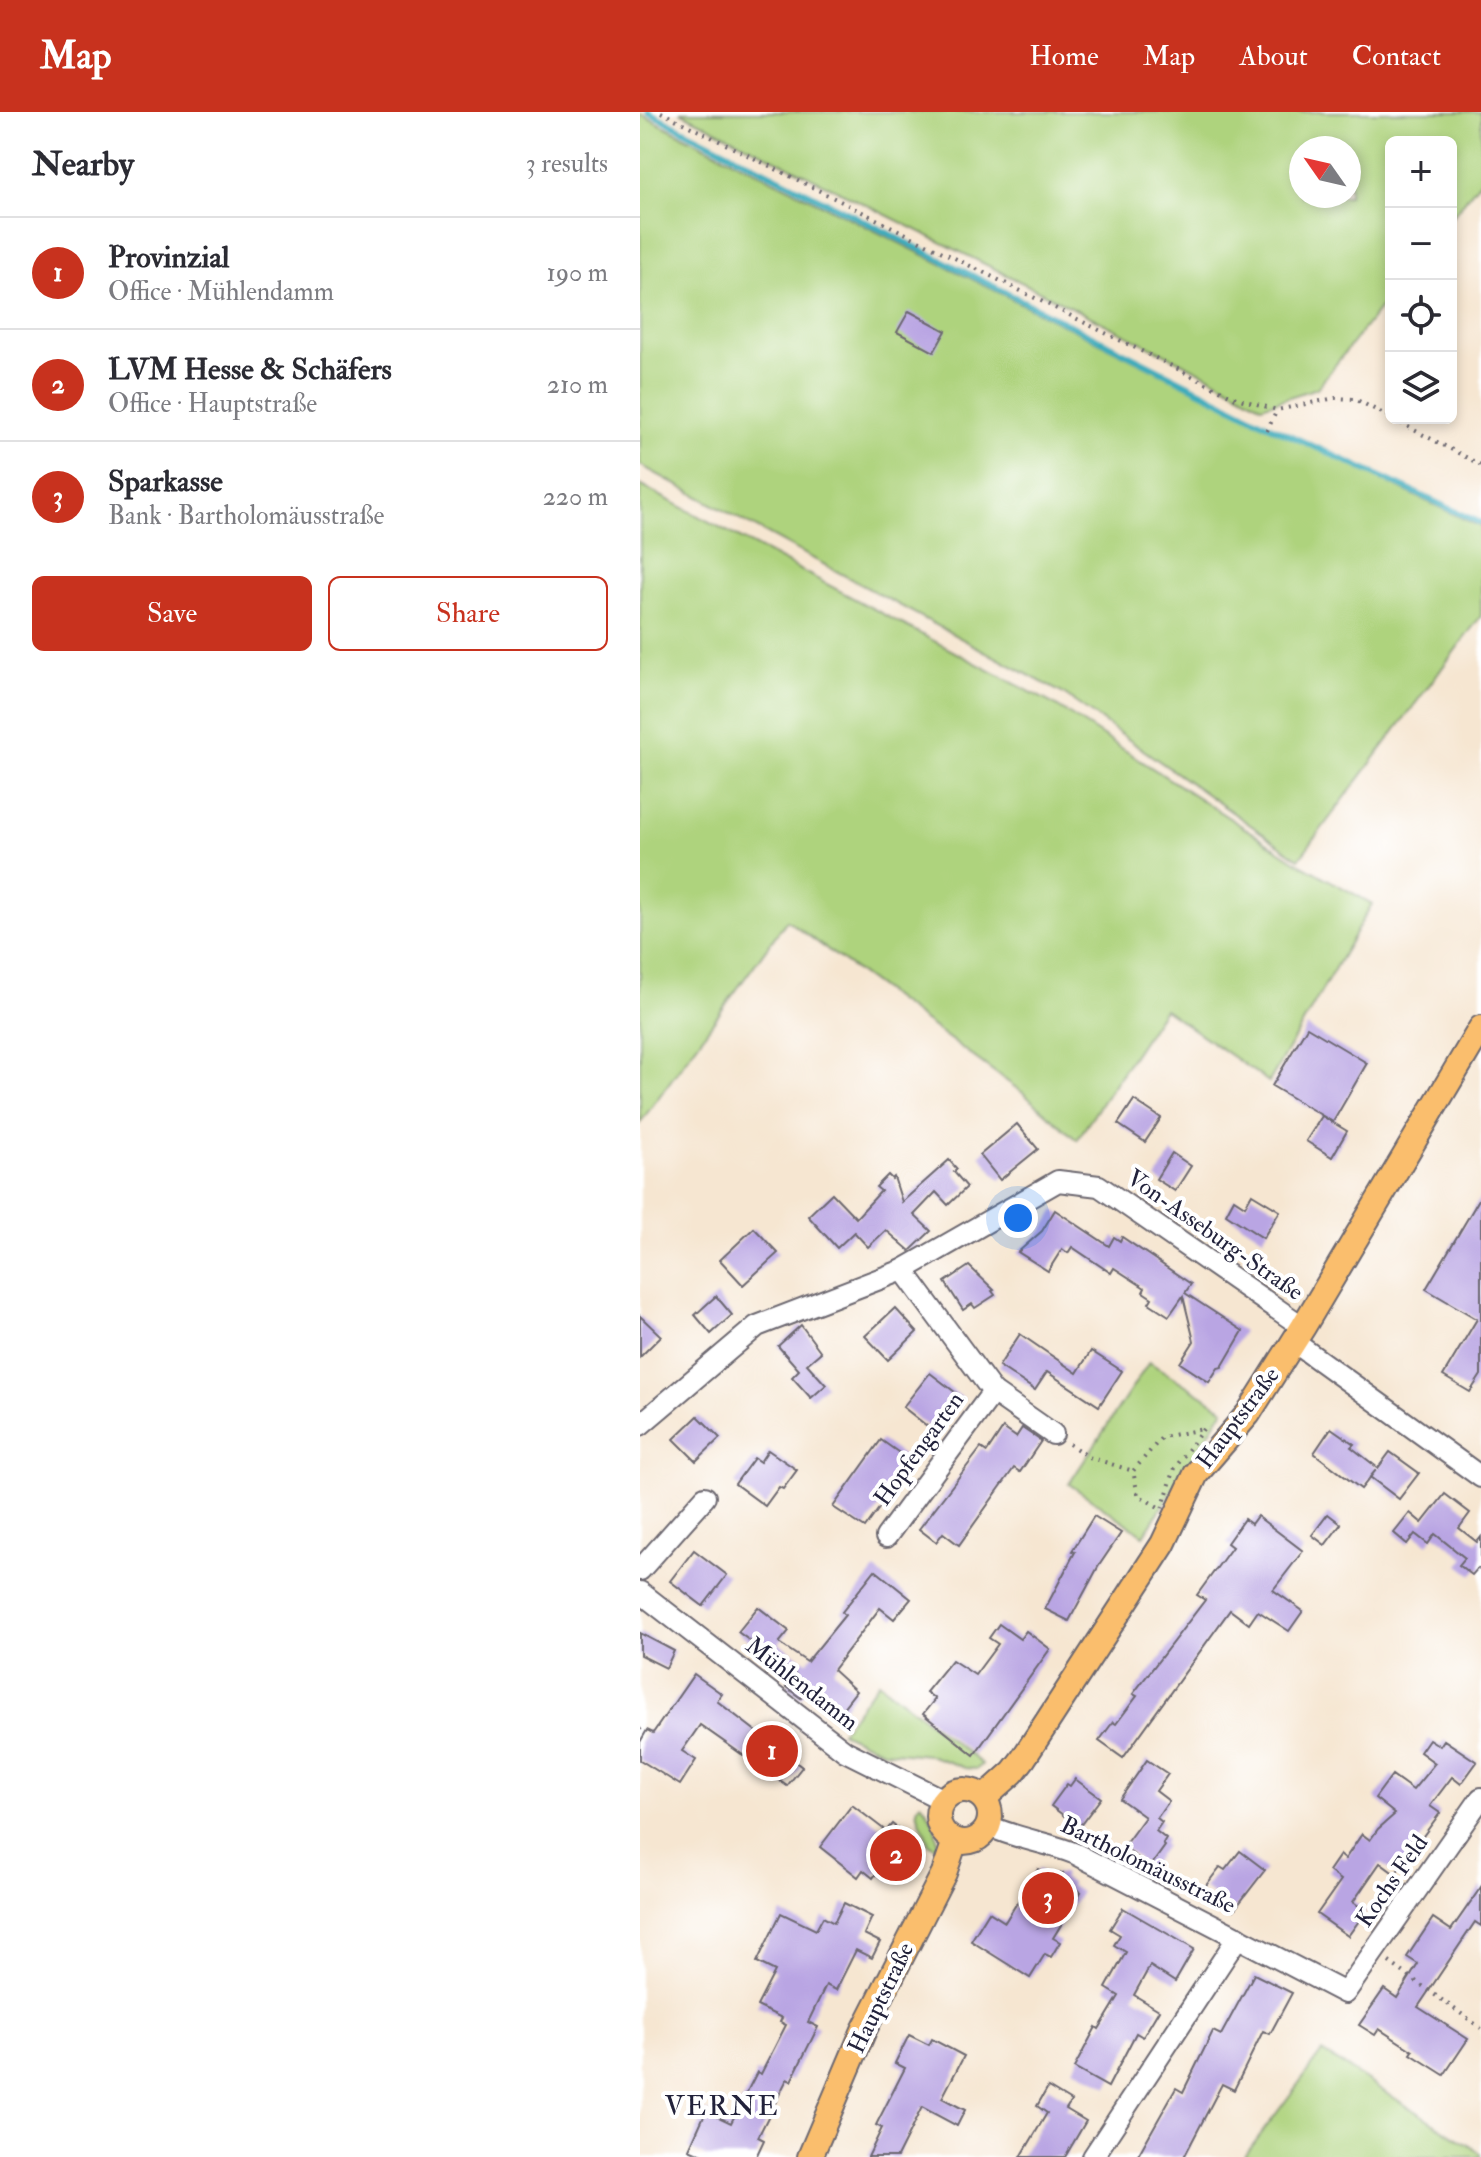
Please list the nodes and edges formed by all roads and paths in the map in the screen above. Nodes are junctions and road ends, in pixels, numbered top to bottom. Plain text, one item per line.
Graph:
1 (661, 112) edge
2 (1277, 410) junction
3 (1267, 431) dead end
4 (1481, 465) edge
5 (1481, 1028) edge
6 (903, 1270) junction
7 (1298, 1334) junction
8 (993, 1392) junction
9 (640, 1425) edge
10 (1203, 1429) dead end
11 (1053, 1434) joint
12 (1133, 1471) junction
13 (1481, 1477) edge
14 (705, 1497) dead end
15 (1162, 1509) dead end
16 (886, 1537) dead end
17 (640, 1570) edge
18 (640, 1592) edge
19 (984, 1798) junction
20 (1481, 1798) edge
21 (943, 1800) junction
22 (989, 1826) junction
23 (955, 1841) junction
24 (1238, 1937) junction
25 (1374, 1951) junction
26 (1345, 1993) joint
27 (1481, 2028) edge
28 (810, 2157) edge
29 (1093, 2157) edge

1 - 2 path
2 - 3 path
2 - 4 path
5 - 7 main road, Hauptstraße
6 - 7 street, Von-Asseburg-Straße
6 - 8 street, Hopfengarten
6 - 9 street, Von-Asseburg-Straße
7 - 13 street, Von-Asseburg-Straße
7 - 19 main road, Hauptstraße
8 - 11 street, Hopfengarten
8 - 16 street, Hopfengarten
10 - 12 path
11 - 12 path
12 - 15 path
14 - 17 street
18 - 21 street, Mühlendamm
19 - 21 main road
19 - 22 main road
20 - 25 street, Kochs Feld
21 - 23 main road
22 - 23 main road
22 - 24 street, Bartholomäusstraße
23 - 28 main road, Hauptstraße
24 - 26 street, Bartholomäusstraße
24 - 29 street, Bartholomäusstraße
25 - 26 street, Kochs Feld
25 - 27 path

